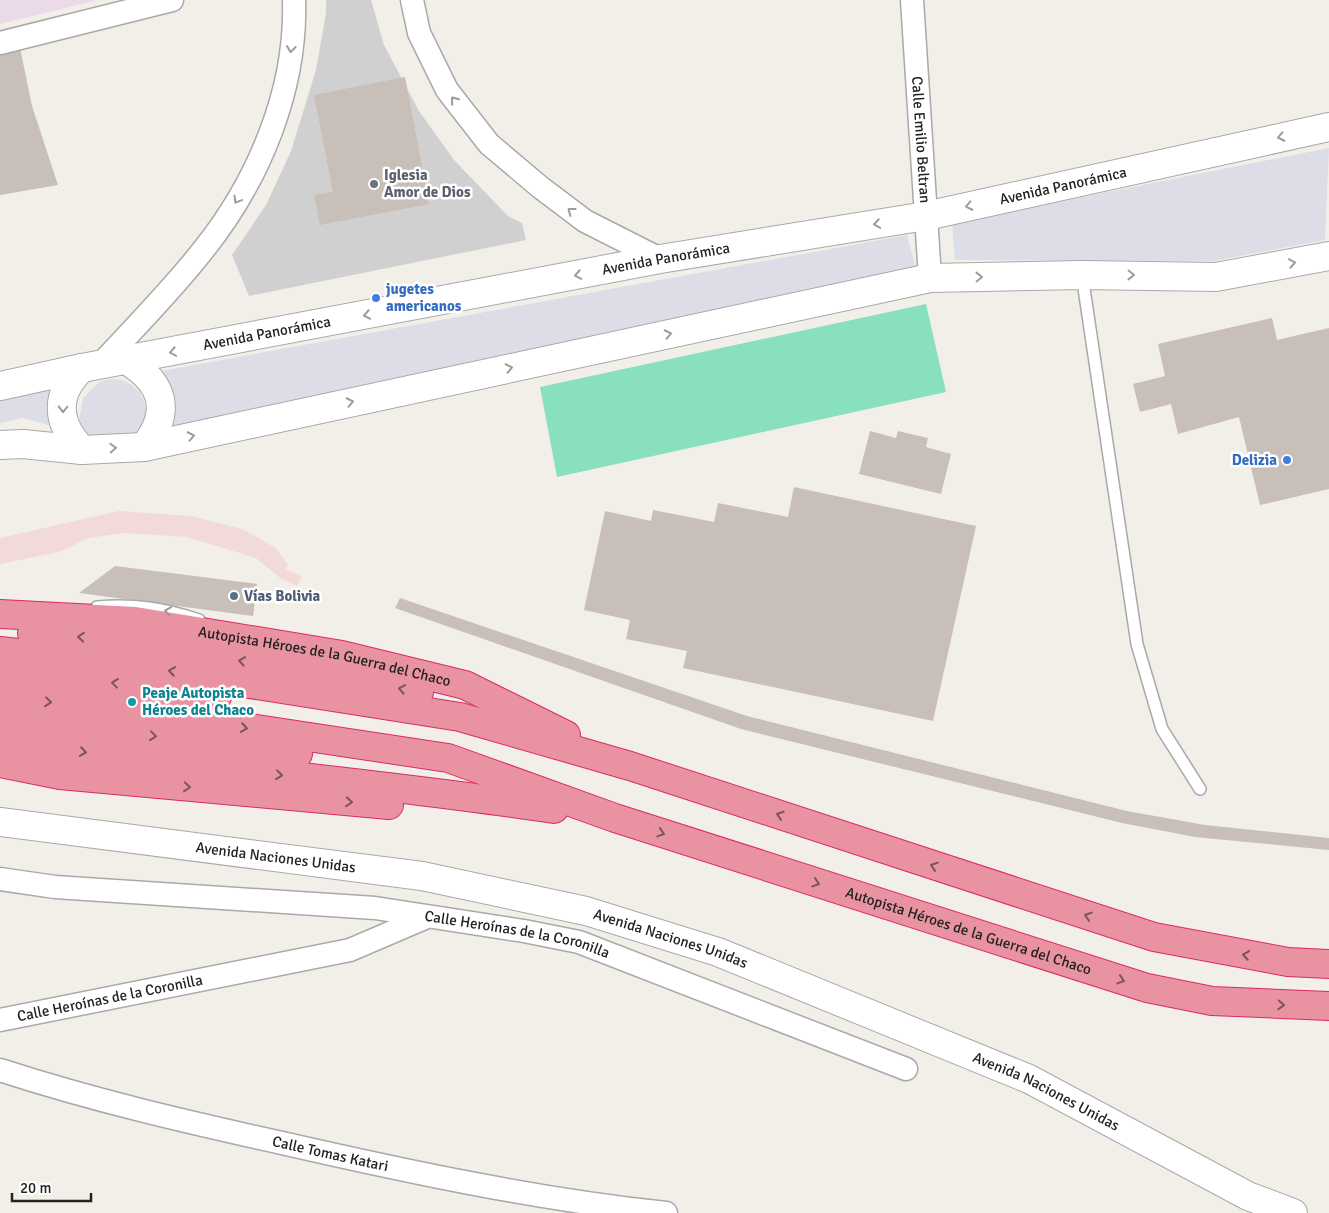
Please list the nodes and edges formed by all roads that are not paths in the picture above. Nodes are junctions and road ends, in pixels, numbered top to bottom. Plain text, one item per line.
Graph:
1 (172, 0) edge
2 (294, 0) edge
3 (412, 0) edge
4 (912, 0) edge
5 (0, 43) edge
6 (1329, 127) edge
7 (926, 216) junction
8 (1329, 256) edge
9 (660, 259) junction
10 (1082, 274) junction
11 (930, 278) junction
12 (128, 361) junction
13 (91, 367) junction
14 (0, 386) edge
15 (0, 445) edge
16 (144, 447) junction
17 (82, 450) junction
18 (11, 615) edge
19 (0, 631) edge
20 (0, 651) edge
21 (0, 670) edge
22 (0, 696) edge
23 (0, 718) edge
24 (0, 740) edge
25 (0, 763) edge
26 (630, 766) junction
27 (1200, 789) dead end
28 (615, 818) junction
29 (0, 822) edge
30 (0, 880) edge
31 (427, 917) junction
32 (1329, 964) edge
33 (1329, 1006) edge
34 (0, 1020) edge
35 (906, 1069) dead end
36 (0, 1070) edge
37 (666, 1213) edge
38 (1293, 1213) edge

1 - 5 street
2 -> 13 street
9 -> 3 street
4 - 7 street, Calle Emilio Beltran
6 -> 7 street, Avenida Panorámica
7 -> 9 street, Avenida Panorámica
7 - 11 street, Calle Emilio Beltran
10 -> 8 street
9 -> 12 street, Avenida Panorámica
11 -> 10 street
10 - 27 lane
16 -> 11 street
12 - 13 street, Avenida Panorámica
12 - 16 street
13 - 14 street, Avenida Panorámica
13 -> 17 street
15 - 17 street
17 -> 16 street
26 -> 18 highway, Autopista Héroes de la Guerra del Chaco
26 -> 19 highway, Autopista Héroes de la Guerra del Chaco
26 -> 20 highway, Autopista Héroes de la Guerra del Chaco
26 -> 21 highway, Autopista Héroes de la Guerra del Chaco
22 -> 28 highway, Autopista Héroes de la Guerra del Chaco
23 -> 28 highway, Autopista Héroes de la Guerra del Chaco
24 -> 28 highway, Autopista Héroes de la Guerra del Chaco
25 -> 28 highway, Autopista Héroes de la Guerra del Chaco
32 -> 26 highway, Autopista Héroes de la Guerra del Chaco
28 -> 33 highway, Autopista Héroes de la Guerra del Chaco
29 - 38 street, Avenida Naciones Unidas
30 - 31 street
31 - 34 street, Calle Heroínas de la Coronilla
31 - 35 street, Calle Heroínas de la Coronilla
36 - 37 street, Calle Tomas Katari

